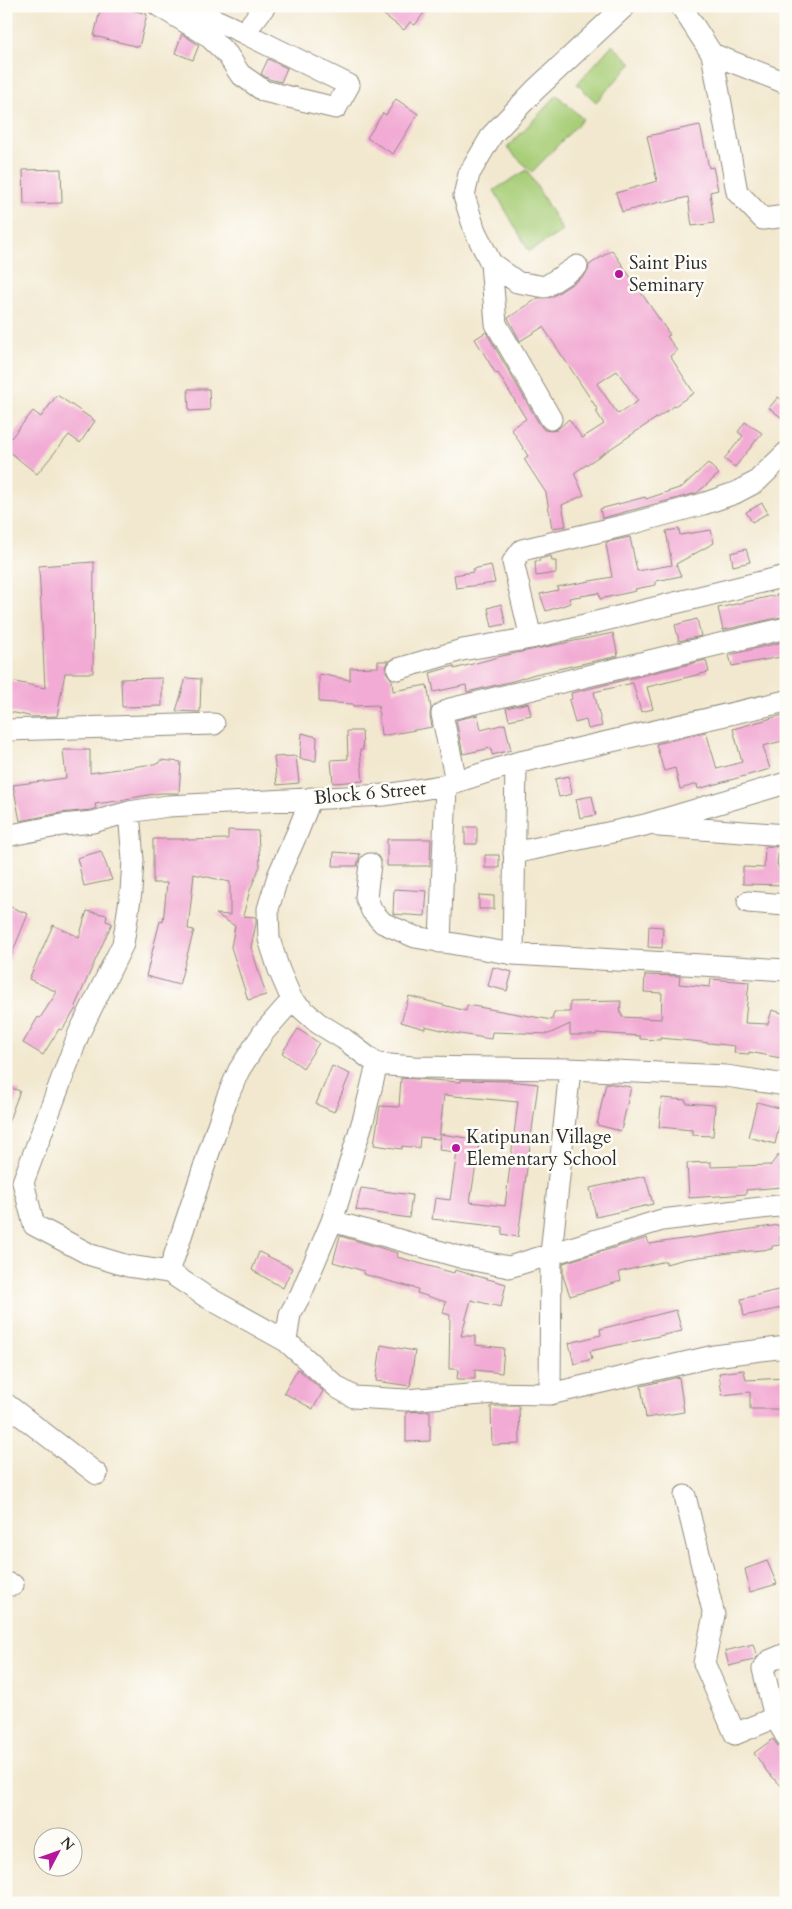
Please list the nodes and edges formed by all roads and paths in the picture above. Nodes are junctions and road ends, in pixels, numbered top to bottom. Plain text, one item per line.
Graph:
1 (159, 6) edge
2 (185, 6) edge
3 (264, 6) edge
4 (625, 6) edge
5 (681, 6) edge
6 (244, 33) junction
7 (712, 54) junction
8 (786, 84) edge
9 (786, 216) edge
10 (491, 263) junction
11 (577, 266) dead end
12 (551, 419) dead end
13 (786, 453) edge
14 (786, 576) edge
15 (786, 628) edge
16 (531, 638) junction
17 (398, 669) dead end
18 (786, 701) edge
19 (214, 724) dead end
20 (6, 730) edge
21 (516, 763) junction
22 (451, 783) junction
23 (786, 783) edge
24 (311, 798) junction
25 (130, 812) junction
26 (644, 825) junction
27 (786, 835) edge
28 (6, 836) edge
29 (514, 853) junction
30 (370, 864) dead end
31 (748, 902) dead end
32 (786, 905) edge
33 (440, 942) junction
34 (513, 954) junction
35 (786, 970) edge
36 (292, 1000) junction
37 (377, 1064) junction
38 (570, 1069) junction
39 (786, 1085) edge
40 (786, 1205) edge
41 (332, 1221) junction
42 (551, 1254) junction
43 (169, 1272) junction
44 (286, 1341) junction
45 (786, 1347) edge
46 (550, 1394) junction
47 (6, 1404) edge
48 (97, 1474) dead end
49 (685, 1496) dead end
50 (786, 1654) edge
51 (781, 1715) edge
52 (786, 1736) edge

1 - 6 street
2 - 6 street
3 - 6 street
4 - 10 street
5 - 7 street
7 - 8 street
7 - 9 street
10 - 11 street
10 - 12 street
13 - 16 street
14 - 16 street
15 - 22 street
16 - 17 street
18 - 21 street, Block 6 Street
19 - 20 street
21 - 22 street, Block 6 Street
21 - 29 street
22 - 24 street, Block 6 Street
22 - 33 street
23 - 26 street
24 - 25 street, Block 6 Street
24 - 36 street
25 - 28 street, Block 6 Street
25 - 43 street
26 - 27 street
26 - 29 street
29 - 34 street
30 - 33 street
31 - 32 street
33 - 34 street
34 - 35 street
36 - 37 street
36 - 43 street
37 - 38 street
37 - 41 street
38 - 39 street
38 - 42 street
40 - 42 street
41 - 42 street
41 - 44 street
42 - 46 street
43 - 44 street
44 - 46 street
45 - 46 street
47 - 48 street
49 - 51 street
50 - 51 street
51 - 52 street

